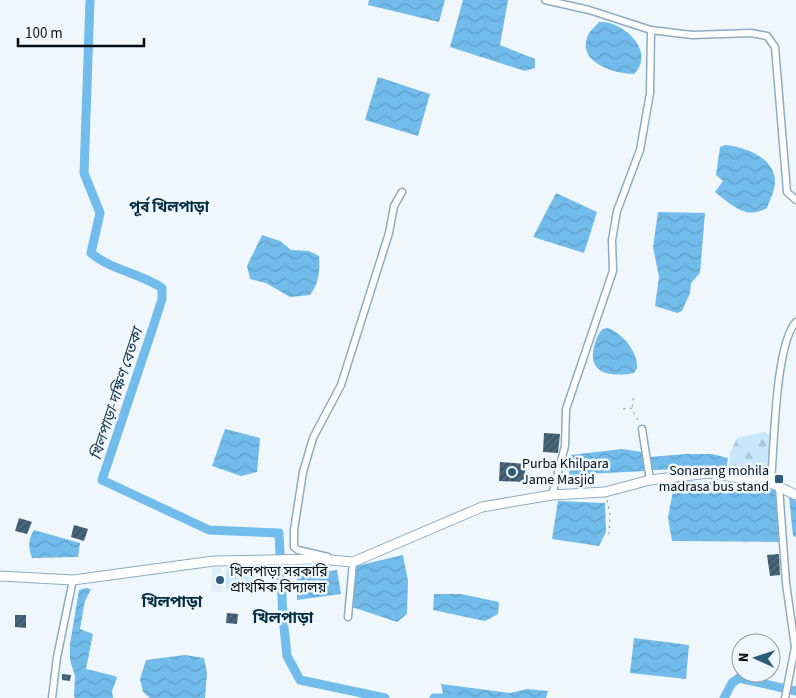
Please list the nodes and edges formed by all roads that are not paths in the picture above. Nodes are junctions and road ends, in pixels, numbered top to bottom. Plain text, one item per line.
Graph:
1 (545, 0) edge
2 (651, 30) junction
3 (402, 192) dead end
4 (796, 200) edge
5 (796, 322) edge
6 (642, 429) road end
7 (650, 480) junction
8 (775, 485) junction
9 (552, 495) junction
10 (796, 495) edge
11 (331, 560) junction
12 (353, 562) junction
13 (0, 576) edge
14 (73, 580) junction
15 (348, 617) dead end
16 (785, 697) edge
17 (52, 698) edge

1 - 2 street
2 - 4 street
2 - 9 street
3 - 11 street
5 - 8 street
6 - 7 street
7 - 8 street
7 - 9 street
8 - 10 street
8 - 16 street
9 - 12 street
11 - 12 street
11 - 14 street
12 - 15 street
13 - 14 street
14 - 17 street

